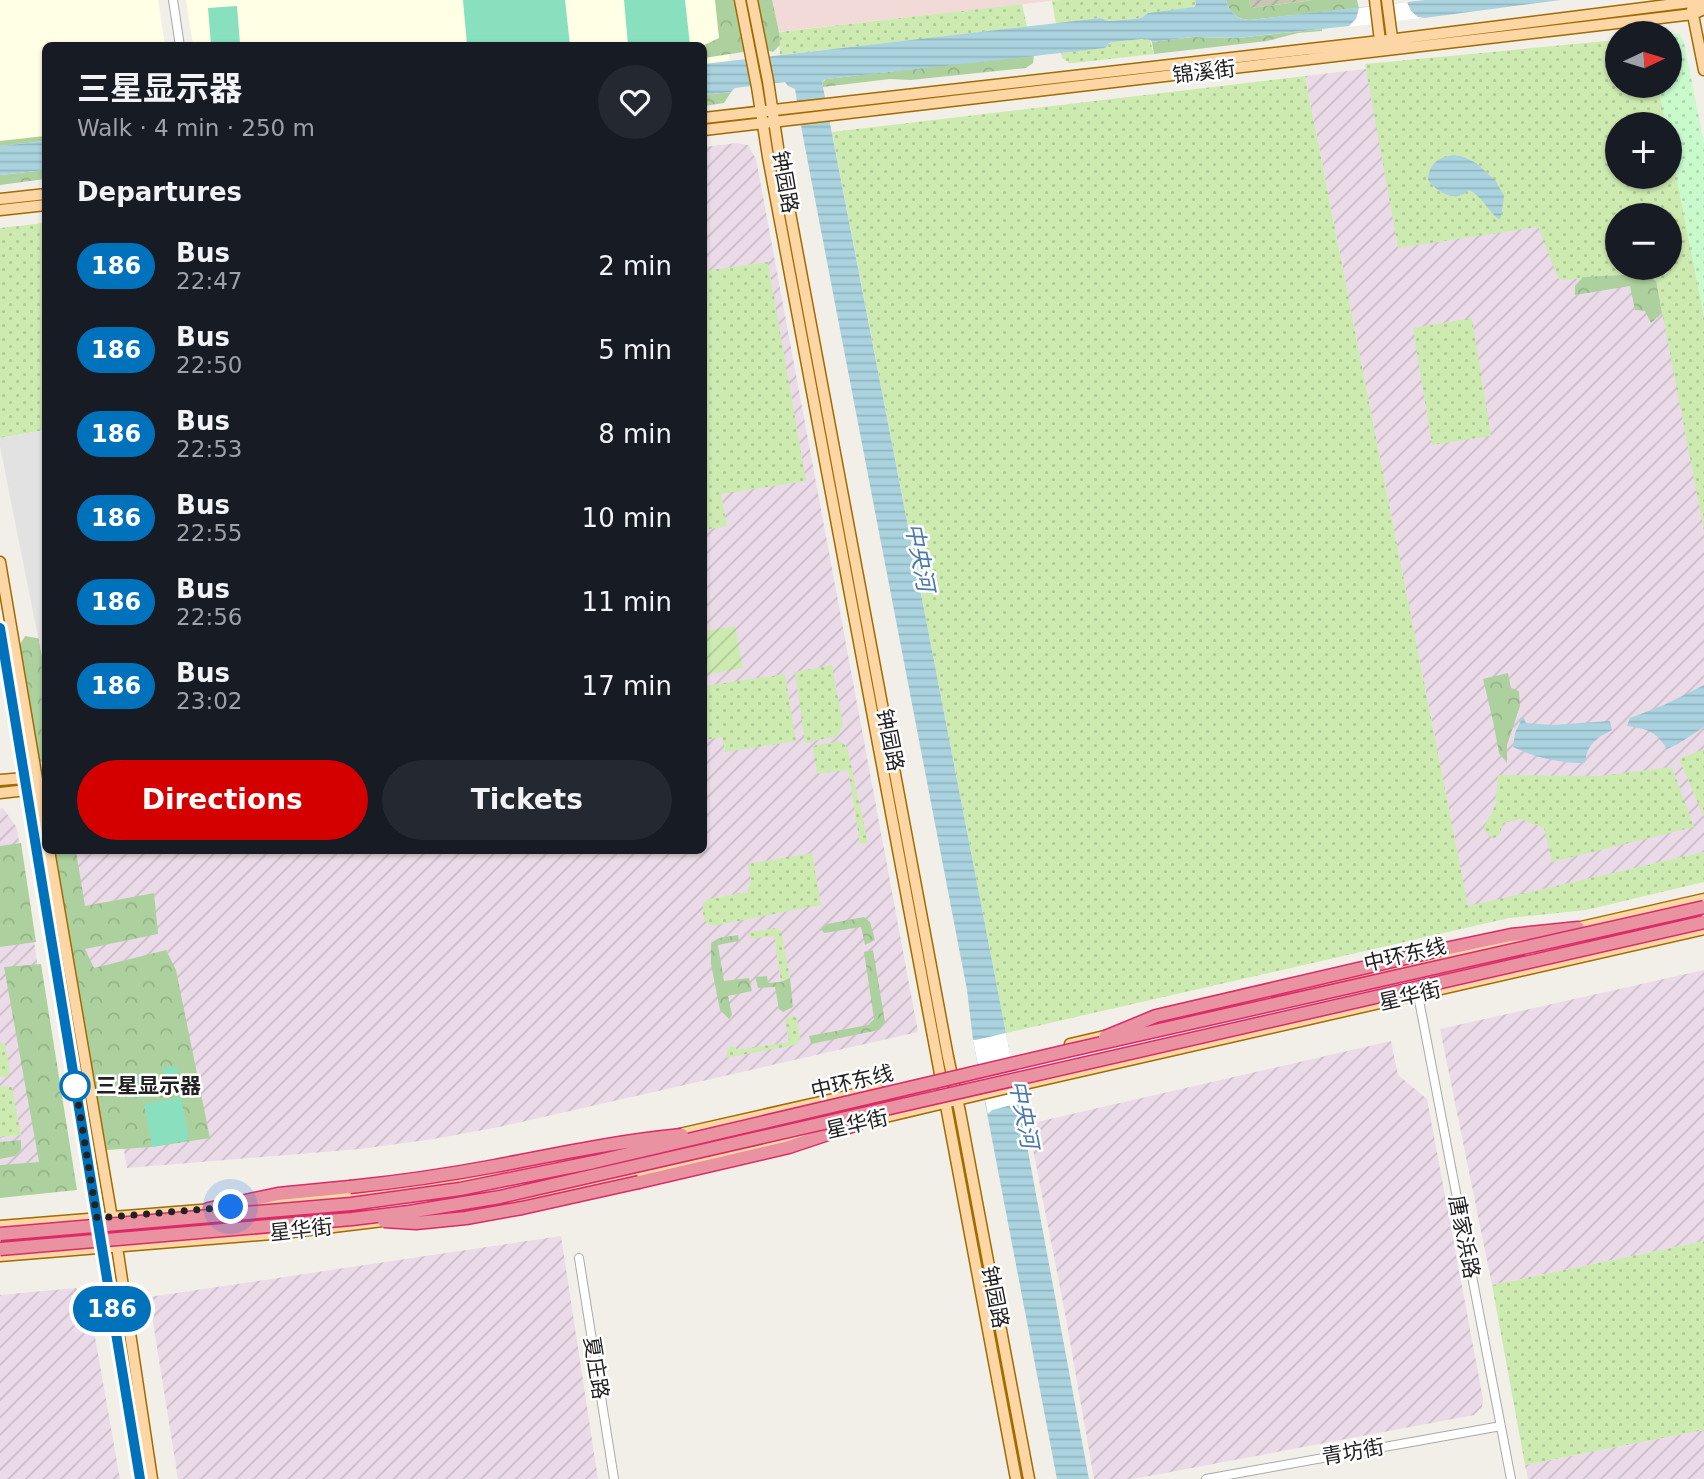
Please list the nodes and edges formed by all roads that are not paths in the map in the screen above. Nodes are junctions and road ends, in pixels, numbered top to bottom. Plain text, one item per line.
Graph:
1 (173, 0) edge
2 (740, 0) edge
3 (751, 0) edge
4 (1690, 1) edge
5 (1382, 3) edge
6 (1704, 7) edge
7 (1693, 14) junction
8 (1384, 23) junction
9 (1392, 38) junction
10 (179, 42) edge
11 (1383, 46) junction
12 (757, 54) junction
13 (1704, 70) edge
14 (763, 86) junction
15 (773, 115) junction
16 (761, 117) junction
17 (707, 118) edge
18 (707, 129) edge
19 (42, 195) edge
20 (0, 200) edge
21 (42, 206) edge
22 (0, 211) edge
23 (0, 562) edge
24 (0, 628) edge
25 (25, 778) junction
26 (0, 780) edge
27 (37, 783) junction
28 (27, 790) junction
29 (0, 793) edge
30 (42, 810) edge
31 (50, 854) edge
32 (1704, 900) edge
33 (1704, 907) edge
34 (1704, 921) edge
35 (1578, 928) junction
36 (1704, 929) edge
37 (1686, 933) junction
38 (1418, 995) junction
39 (1071, 1050) junction
40 (946, 1074) junction
41 (958, 1099) junction
42 (946, 1102) junction
43 (858, 1124) junction
44 (724, 1132) junction
45 (208, 1209) junction
46 (112, 1217) junction
47 (97, 1218) junction
48 (352, 1219) junction
49 (0, 1226) edge
50 (0, 1234) edge
51 (117, 1246) junction
52 (102, 1247) junction
53 (0, 1249) edge
54 (0, 1255) edge
55 (579, 1258) dead end
56 (1501, 1426) junction
57 (140, 1479) edge
58 (152, 1479) edge
59 (614, 1479) edge
60 (1016, 1479) edge
61 (1029, 1479) edge
62 (1206, 1479) edge
63 (1511, 1479) edge

1 - 10 street
2 - 12 main road, 钟园路
3 - 12 main road, 钟园路
4 - 6 main road, 锦溪街
4 - 7 main road
4 - 9 main road, 锦溪街
5 - 8 main road
6 - 7 main road, 锦溪街
7 - 11 main road, 锦溪街
7 - 13 main road
8 - 9 main road
8 - 11 main road
9 - 11 main road
11 - 15 main road, 锦溪街
12 - 14 main road, 钟园路
14 - 15 main road, 钟园路
14 - 16 main road, 钟园路
15 - 16 main road, 锦溪街
15 - 40 main road, 钟园路
16 - 17 main road, 锦溪街
16 - 18 main road, 锦溪街
16 - 40 main road, 钟园路
19 - 20 main road
21 - 22 main road
23 - 27 main road
24 - 25 main road
25 - 26 main road
25 - 27 main road
25 - 28 main road
27 - 28 main road
27 - 30 main road
28 - 29 main road
28 - 47 main road
31 - 46 main road
32 - 35 main road, 星华街
33 - 39 highway, 中环东线, bridge
34 - 37 main road
34 - 48 highway, 中环东线, bridge
35 - 39 highway, bridge
35 - 40 main road, 星华街, bridge
36 - 37 main road, 星华街
37 - 38 main road, 星华街
38 - 41 main road, 星华街
38 - 56 street, 唐家浜路
39 - 44 highway, 中环东线, bridge
40 - 41 main road, 钟园路
40 - 42 main road, 钟园路
40 - 45 main road, 星华街
41 - 42 main road, 星华街
41 - 61 main road, 钟园路
42 - 43 main road, 星华街
42 - 60 main road, 钟园路
43 - 48 highway, bridge
43 - 51 main road, 星华街
44 - 45 highway, bridge
44 - 50 highway, 中环东线, bridge
45 - 46 main road, 星华街
46 - 47 main road, 星华街
46 - 51 main road
47 - 49 main road, 星华街
47 - 52 main road
48 - 53 highway, 中环东线, bridge
51 - 52 main road, 星华街
51 - 58 main road
52 - 54 main road, 星华街
52 - 57 main road
55 - 59 street, 夏庄路
56 - 62 street, 青坊街
56 - 63 street, 唐家浜路

